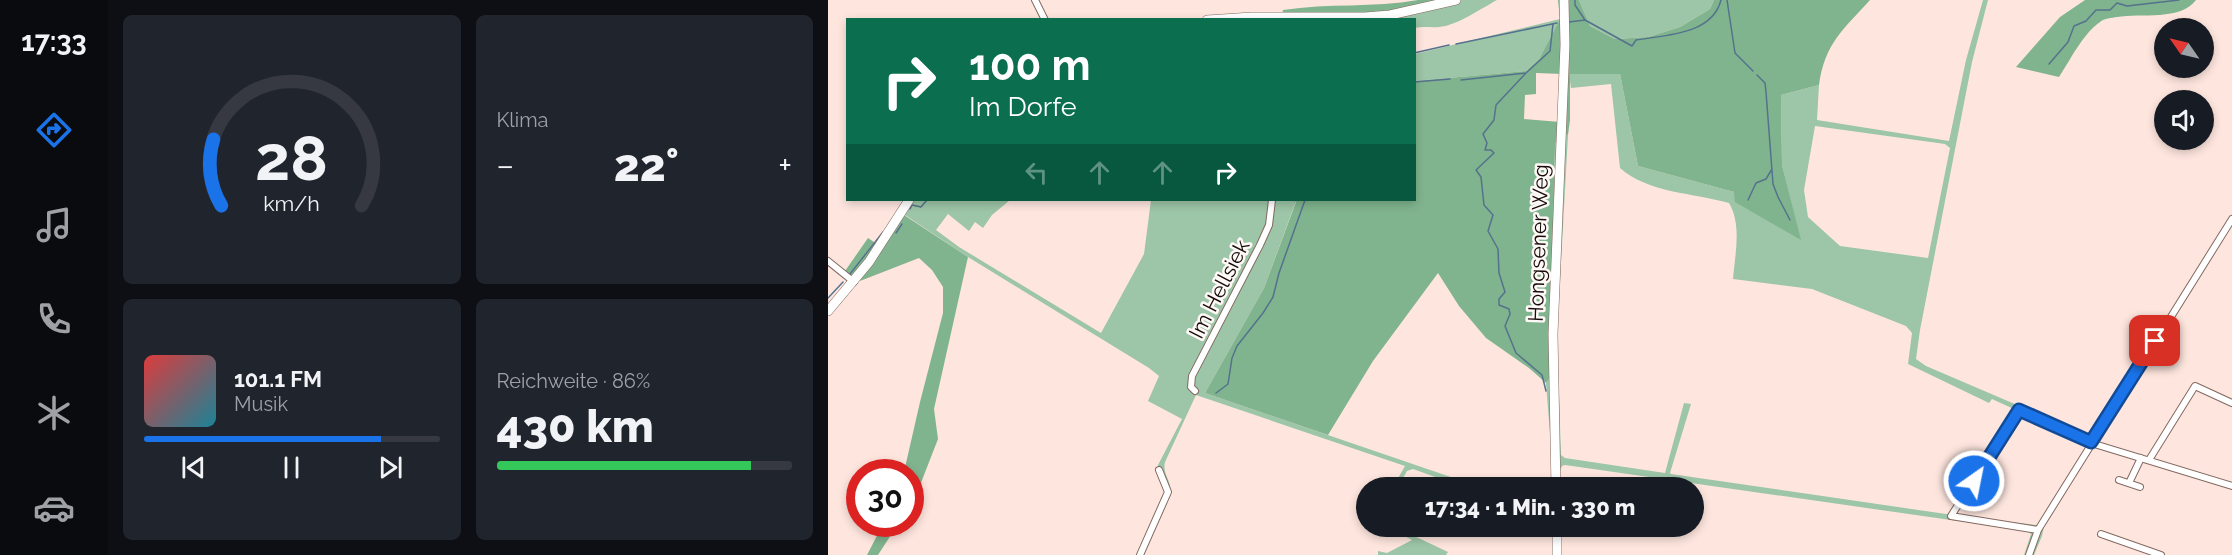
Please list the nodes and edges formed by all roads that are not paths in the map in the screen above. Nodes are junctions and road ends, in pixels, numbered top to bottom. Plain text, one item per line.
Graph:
1 (1035, 0) edge
2 (1456, 0) edge
3 (1564, 0) edge
4 (1044, 18) edge
5 (1237, 18) edge
6 (908, 201) edge
7 (1272, 201) edge
8 (2232, 219) edge
9 (828, 261) edge
10 (854, 282) junction
11 (828, 311) edge
12 (1195, 391) dead end
13 (2232, 403) edge
14 (2091, 442) junction
15 (2141, 458) junction
16 (2149, 460) junction
17 (1160, 470) dead end
18 (1556, 477) edge
19 (2119, 480) dead end
20 (2129, 483) junction
21 (2232, 486) edge
22 (2140, 487) dead end
23 (2038, 530) junction
24 (2101, 534) dead end
25 (1557, 537) edge
26 (1140, 555) edge
27 (1557, 555) edge
28 (2029, 555) edge
29 (2161, 555) edge

1 - 4 street
2 - 5 street
3 - 18 street, Hongsener Weg
6 - 10 street
7 - 12 street, Im Hellsiek
8 - 14 street
9 - 10 street
10 - 11 street
13 - 16 street
14 - 15 street
14 - 23 street
14 - 23 street
15 - 16 street
15 - 20 street
16 - 21 street
17 - 26 street
19 - 20 street
20 - 22 street
23 - 28 street
24 - 29 street
25 - 27 street

